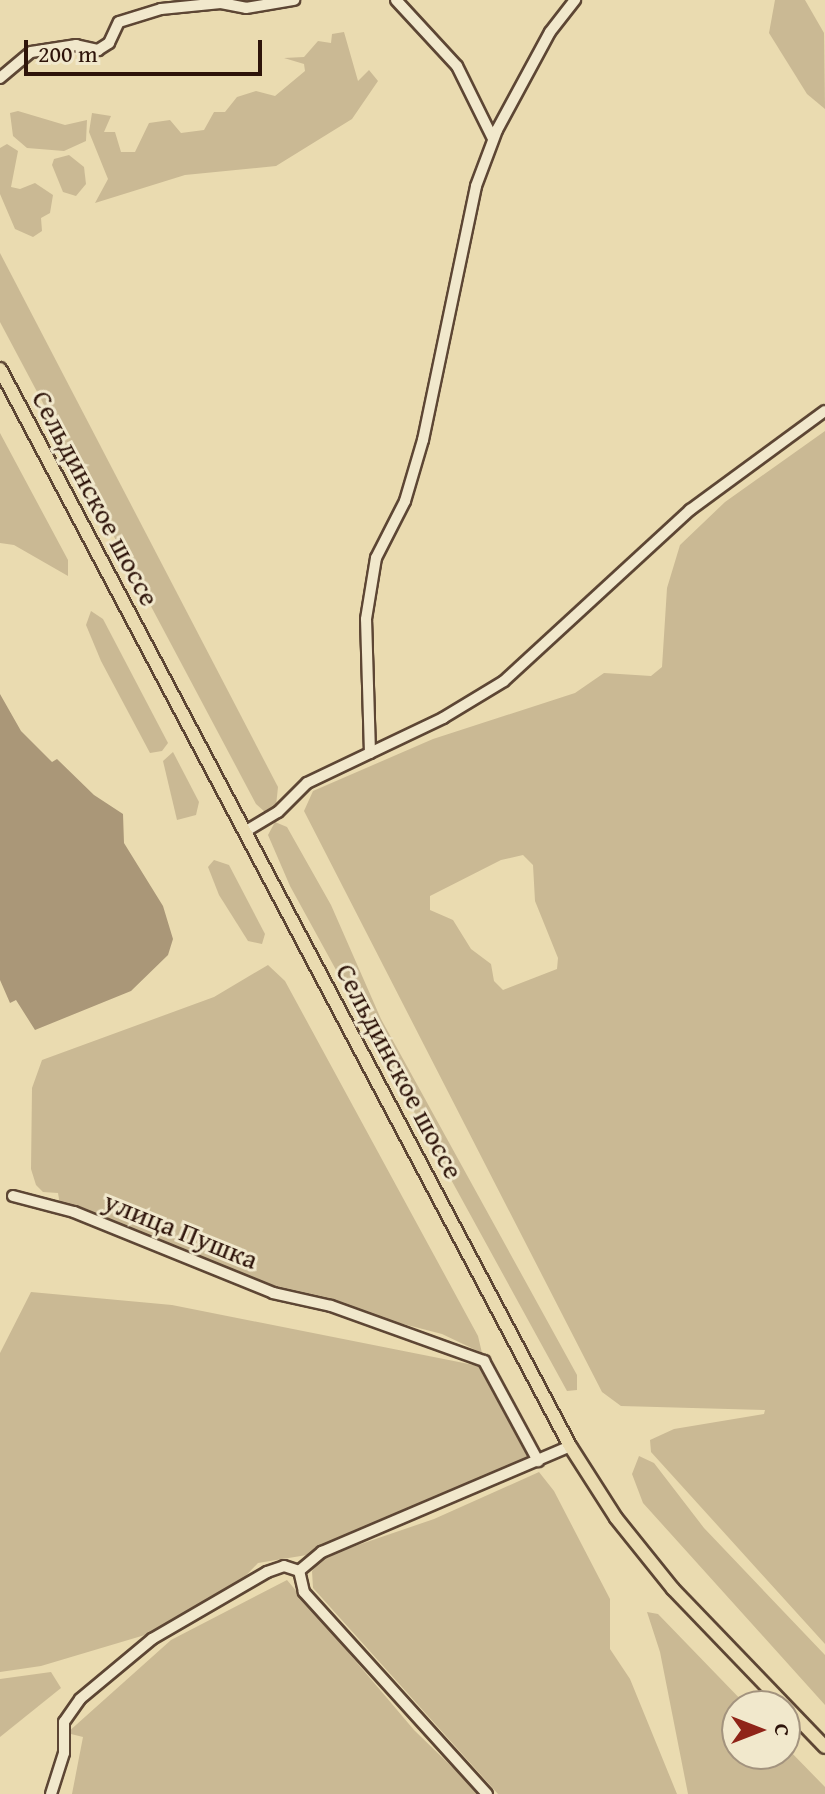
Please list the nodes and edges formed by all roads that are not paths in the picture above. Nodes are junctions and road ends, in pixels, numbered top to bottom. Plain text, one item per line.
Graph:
1 (294, 0) edge
2 (396, 0) edge
3 (575, 0) edge
4 (0, 78) edge
5 (493, 141) junction
6 (0, 369) edge
7 (825, 411) edge
8 (370, 753) junction
9 (246, 831) junction
10 (13, 1196) dead end
11 (570, 1446) junction
12 (538, 1461) junction
13 (299, 1571) junction
14 (825, 1747) edge
15 (51, 1794) edge
16 (487, 1794) edge

1 - 4 street
2 - 5 street
3 - 5 street
5 - 8 street
6 - 9 main road, Сельдинское шоссе
7 - 8 street
8 - 9 street
9 - 11 main road, Сельдинское шоссе
10 - 12 street, улица Пушка
11 - 12 street
11 - 14 main road, Сельдинское шоссе
12 - 13 street
13 - 15 street
13 - 16 street

